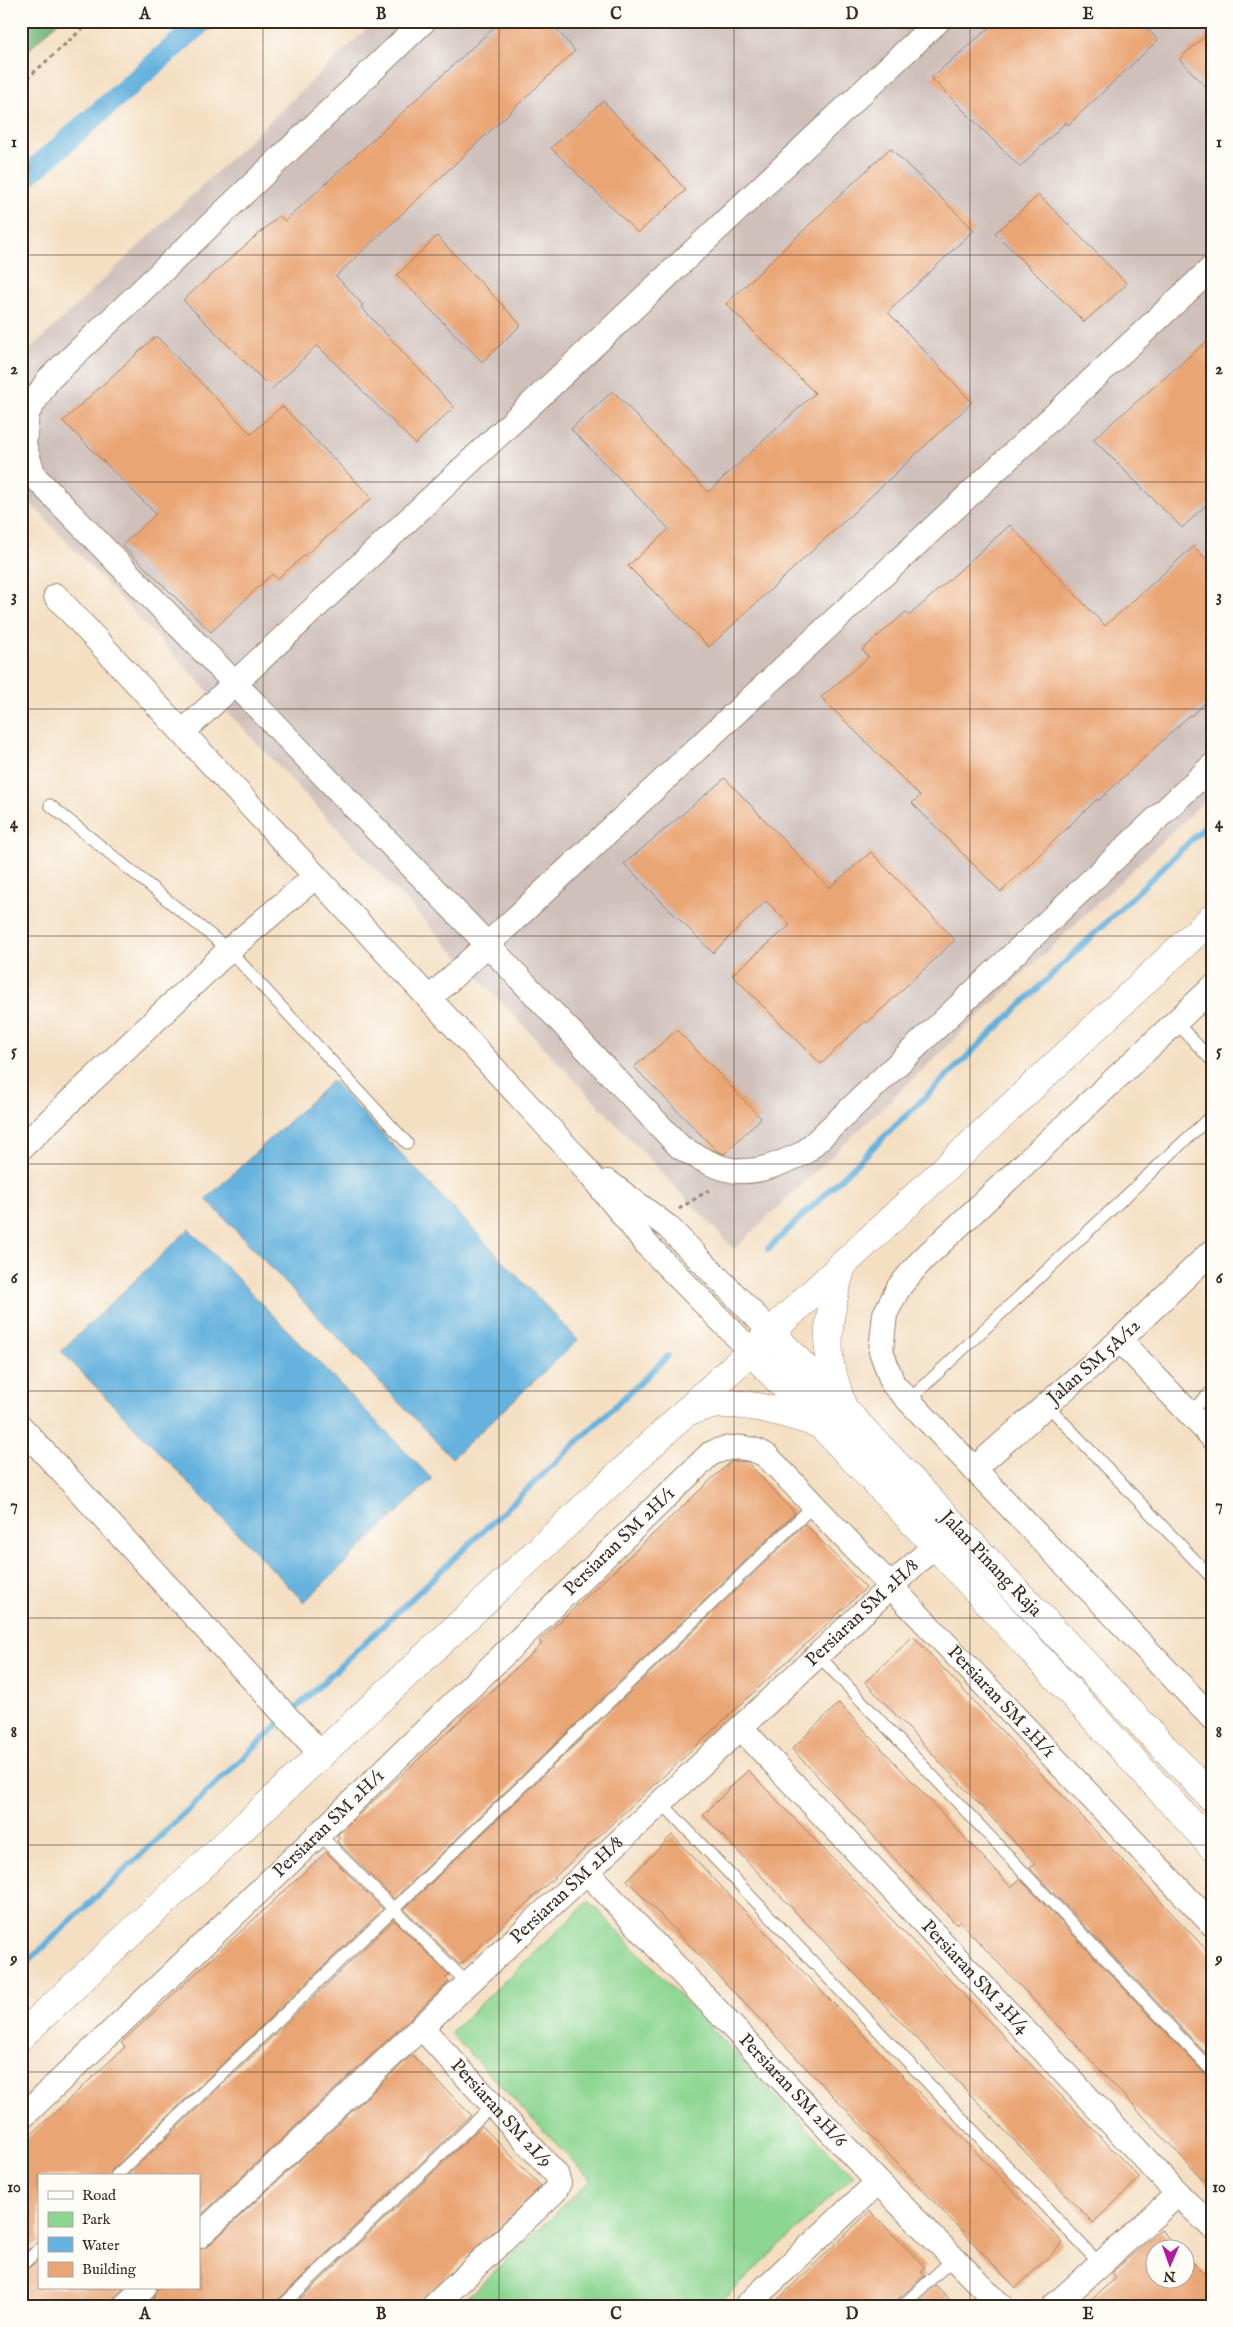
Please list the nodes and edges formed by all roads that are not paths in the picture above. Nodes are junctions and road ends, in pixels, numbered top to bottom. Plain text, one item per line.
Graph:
1 (424, 21) edge
2 (938, 21) edge
3 (1212, 268) edge
4 (56, 596) dead end
5 (235, 684) junction
6 (183, 732) junction
7 (1212, 766) edge
8 (50, 804) dead end
9 (316, 876) junction
10 (1212, 918) edge
11 (487, 944) junction
12 (229, 950) junction
13 (1212, 988) edge
14 (429, 999) junction
15 (1176, 1022) junction
16 (1212, 1061) edge
17 (1212, 1115) edge
18 (407, 1143) dead end
19 (21, 1148) edge
20 (575, 1156) junction
21 (1212, 1252) edge
22 (842, 1264) junction
23 (770, 1331) junction
24 (1120, 1340) junction
25 (750, 1350) junction
26 (1212, 1391) edge
27 (909, 1400) junction
28 (1047, 1405) junction
29 (843, 1408) junction
30 (685, 1412) junction
31 (1189, 1412) junction
32 (820, 1424) junction
33 (21, 1427) edge
34 (1212, 1437) edge
35 (974, 1469) junction
36 (813, 1506) junction
37 (935, 1545) junction
38 (1212, 1578) edge
39 (890, 1587) junction
40 (818, 1655) junction
41 (1212, 1718) edge
42 (741, 1728) junction
43 (321, 1754) junction
44 (1212, 1798) edge
45 (661, 1802) junction
46 (319, 1834) junction
47 (1212, 1846) edge
48 (587, 1872) junction
49 (394, 1910) junction
50 (1212, 1924) edge
51 (468, 1984) junction
52 (422, 2028) junction
53 (21, 2036) edge
54 (1212, 2071) edge
55 (494, 2104) junction
56 (21, 2118) edge
57 (118, 2174) edge
58 (878, 2182) junction
59 (1178, 2194) junction
60 (1212, 2227) edge
61 (200, 2235) edge
62 (38, 2250) edge
63 (954, 2258) junction
64 (1100, 2264) junction
65 (21, 2266) edge
66 (142, 2290) edge
67 (125, 2306) edge
68 (282, 2306) edge
69 (434, 2306) edge
70 (746, 2306) edge
71 (902, 2306) edge
72 (1001, 2306) edge
73 (1054, 2306) edge

1 - 5 street
2 - 5 street
3 - 11 street
4 - 6 street
5 - 6 street
5 - 11 street
6 - 9 street
7 - 11 street
8 - 12 lane
9 - 12 street
9 - 14 street
10 - 22 street
11 - 14 street
12 - 18 lane
12 - 19 street
13 - 15 street
14 - 20 street
15 - 16 lane
15 - 27 street
17 - 27 lane
20 - 23 street
20 - 25 street
21 - 24 street, Jalan SM 5A/12
22 - 23 street
22 - 29 street
23 - 25 street
23 - 29 street, Jalan Pinang Raja
24 - 28 street, Jalan SM 5A/12
24 - 31 street
25 - 30 street
25 - 32 street
26 - 31 lane
27 - 35 street
28 - 35 street, Jalan SM 5A/12
28 - 38 lane
29 - 44 street, Jalan Pinang Raja
30 - 32 street
30 - 43 street
31 - 34 street
32 - 37 street
33 - 43 street
35 - 41 street
36 - 39 street, Persiaran SM 2H/1
36 - 46 street, Persiaran SM 2H/1
36 - 49 lane
37 - 39 street, Persiaran SM 2H/8
37 - 47 street
39 - 40 street, Persiaran SM 2H/8
39 - 50 street, Persiaran SM 2H/1
40 - 42 street, Persiaran SM 2H/8
40 - 54 lane
42 - 45 street, Persiaran SM 2H/8
42 - 59 street, Persiaran SM 2H/4
43 - 53 street
45 - 48 street, Persiaran SM 2H/8
45 - 64 lane
46 - 49 lane
46 - 56 street, Persiaran SM 2H/1
48 - 51 street, Persiaran SM 2H/8
48 - 58 street, Persiaran SM 2H/6
49 - 51 lane
49 - 57 lane
51 - 52 street, Persiaran SM 2H/8
52 - 55 street, Persiaran SM 2I/9
52 - 61 street, Persiaran SM 2H/8
55 - 68 lane
55 - 69 street, Persiaran SM 2I/9
58 - 63 street, Persiaran SM 2H/6
58 - 70 street
59 - 60 street, Persiaran SM 2H/4
59 - 64 street
62 - 65 lane
63 - 71 lane
63 - 72 street, Persiaran SM 2H/6
64 - 73 street
66 - 67 street

